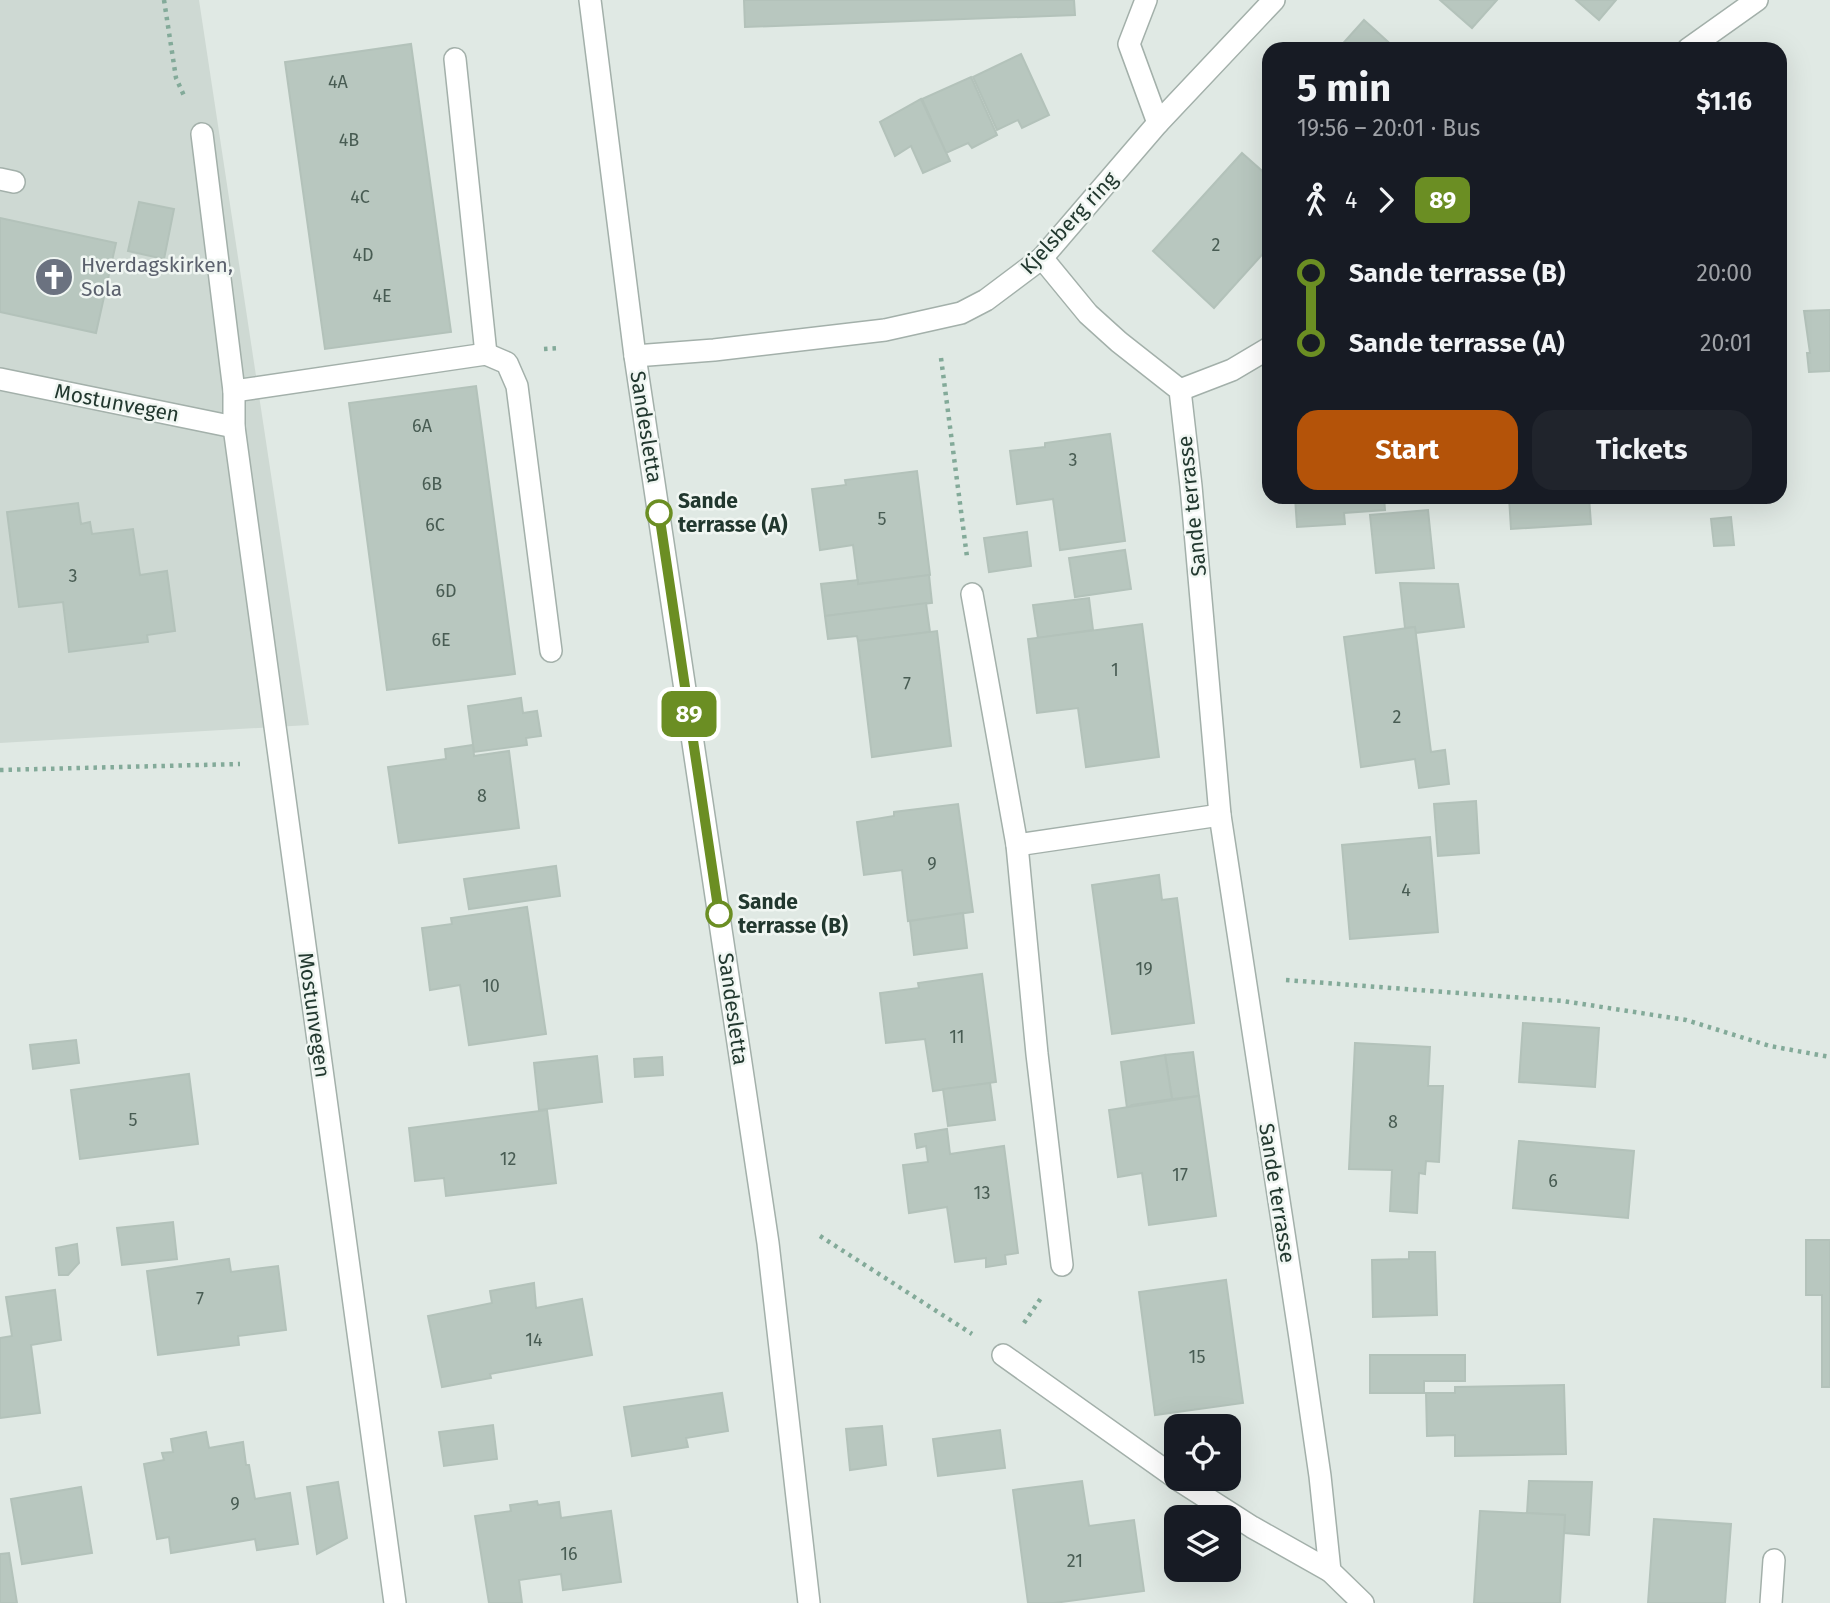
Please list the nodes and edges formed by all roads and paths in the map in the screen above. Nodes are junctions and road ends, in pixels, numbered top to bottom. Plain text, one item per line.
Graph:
1 (164, 0) edge
2 (590, 0) edge
3 (1146, 0) edge
4 (1274, 0) edge
5 (1756, 0) edge
6 (1720, 39) edge
7 (455, 59) dead end
8 (1158, 123) junction
9 (202, 134) joint
10 (1042, 258) junction
11 (937, 319) junction
12 (1262, 352) edge
13 (486, 354) junction
14 (635, 356) junction
15 (0, 379) edge
16 (1180, 390) junction
17 (233, 391) junction
18 (234, 426) junction
19 (972, 594) joint
20 (551, 652) dead end
21 (279, 762) junction
22 (0, 770) edge
23 (1220, 815) junction
24 (1017, 845) junction
25 (1243, 976) junction
26 (1830, 1057) edge
27 (820, 1236) dead end
28 (1062, 1265) joint
29 (1003, 1355) junction
30 (1164, 1469) edge
31 (1196, 1491) edge
32 (1774, 1560) dead end
33 (1330, 1571) junction
34 (395, 1603) edge
35 (809, 1603) edge
36 (1363, 1603) edge
37 (1772, 1603) edge

1 - 9 path
2 - 14 street, Sandesletta
3 - 8 street
4 - 8 street, Kjelsberg ring
5 - 6 street
7 - 13 street
8 - 10 street, Kjelsberg ring
9 - 17 street, Mostunvegen
10 - 11 street, Kjelsberg ring
10 - 16 street
11 - 14 street, Kjelsberg ring
11 - 19 path
12 - 16 street
13 - 17 street
13 - 20 street
14 - 35 street, Sandesletta
15 - 18 street, Mostunvegen
16 - 23 street, Sande terrasse
17 - 18 street, Mostunvegen
18 - 21 street, Mostunvegen
19 - 24 street
21 - 22 path
21 - 34 street, Mostunvegen
23 - 24 street
23 - 25 street, Sande terrasse
24 - 28 street
25 - 26 path
25 - 33 street, Sande terrasse
27 - 29 path
28 - 29 path
29 - 30 street
31 - 33 street
32 - 37 street
33 - 36 street

